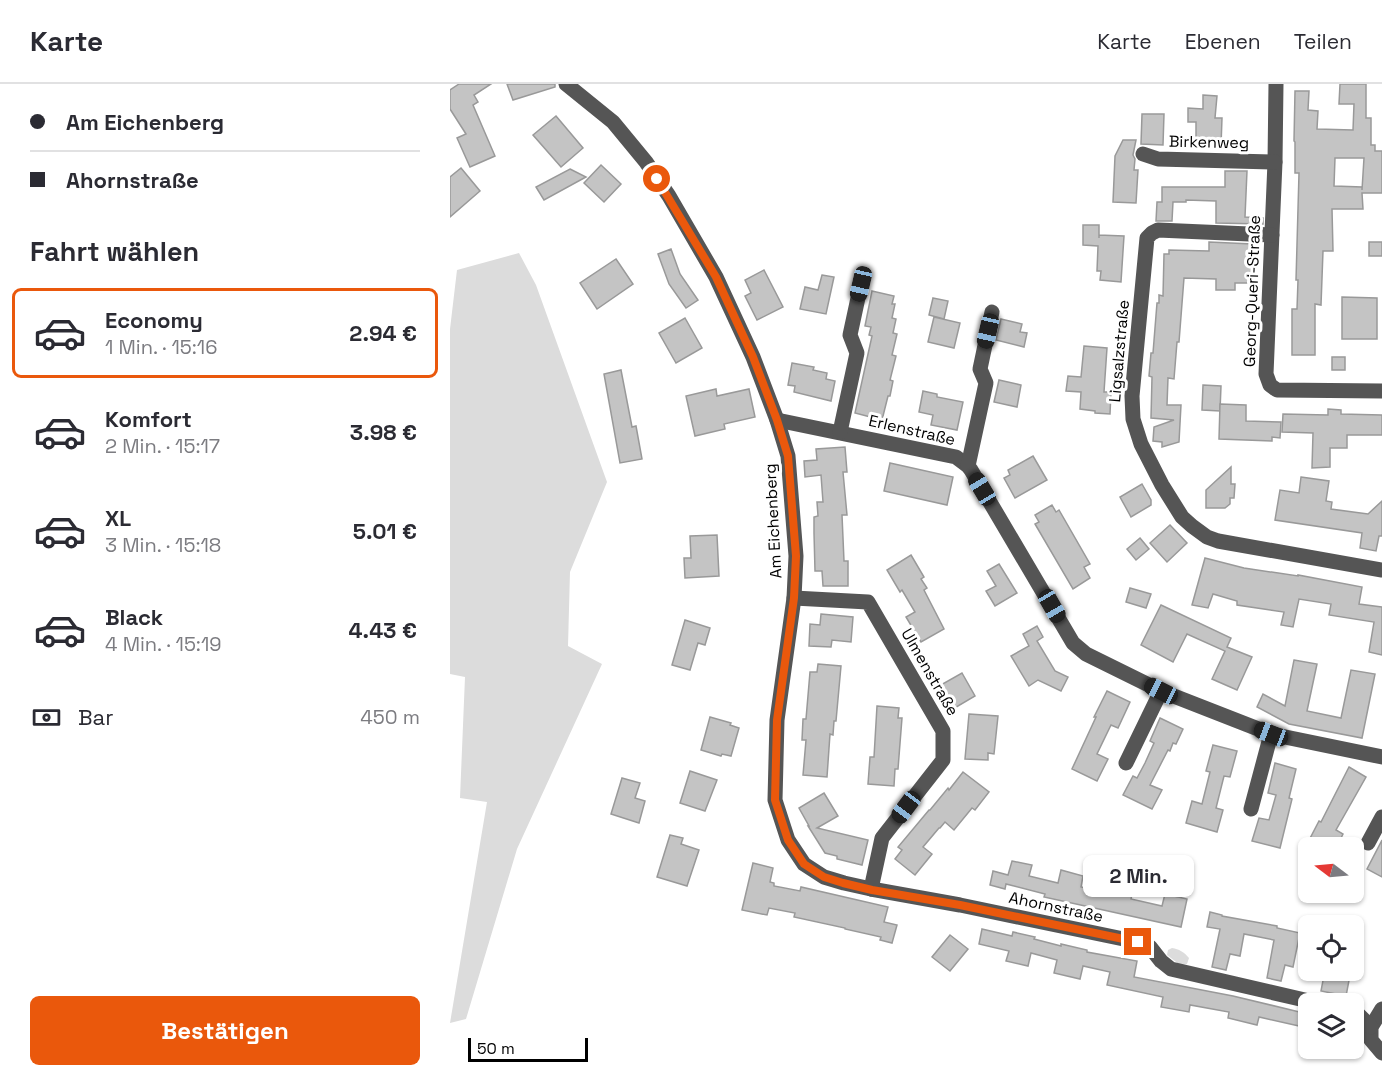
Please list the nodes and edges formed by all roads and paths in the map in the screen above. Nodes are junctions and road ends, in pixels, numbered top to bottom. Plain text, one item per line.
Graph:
1 (566, 84) edge
2 (1276, 84) edge
3 (1143, 154) dead end
4 (1275, 162) junction
5 (1272, 235) junction
6 (861, 284) dead end
7 (992, 312) dead end
8 (1382, 391) edge
9 (777, 420) junction
10 (840, 432) junction
11 (968, 466) junction
12 (1382, 570) edge
13 (794, 598) junction
14 (1161, 691) junction
15 (1271, 734) junction
16 (1382, 757) edge
17 (1126, 764) dead end
18 (1251, 809) dead end
19 (1382, 817) edge
20 (788, 840) joint
21 (1368, 843) dead end
22 (872, 890) junction
23 (1298, 998) edge
24 (1382, 1009) edge
25 (1364, 1021) edge
26 (1371, 1028) junction
27 (1382, 1053) edge

1 - 9 street, Am Eichenberg
2 - 4 street, Georg-Queri-Straße
3 - 4 street, Birkenweg
4 - 5 street, Georg-Queri-Straße
5 - 8 street, Georg-Queri-Straße
5 - 12 street, Ligsalzstraße
6 - 10 street
7 - 11 street
9 - 10 street, Erlenstraße
9 - 13 street, Am Eichenberg
10 - 11 street, Erlenstraße
11 - 14 street, Erlenstraße
13 - 20 street, Am Eichenberg
13 - 22 street, Ulmenstraße
14 - 15 street, Erlenstraße
14 - 17 street
15 - 16 street, Erlenstraße
15 - 18 street
19 - 21 street
20 - 22 street, Ahornstraße
22 - 23 street, Ahornstraße
24 - 26 street
25 - 26 street
26 - 27 street

